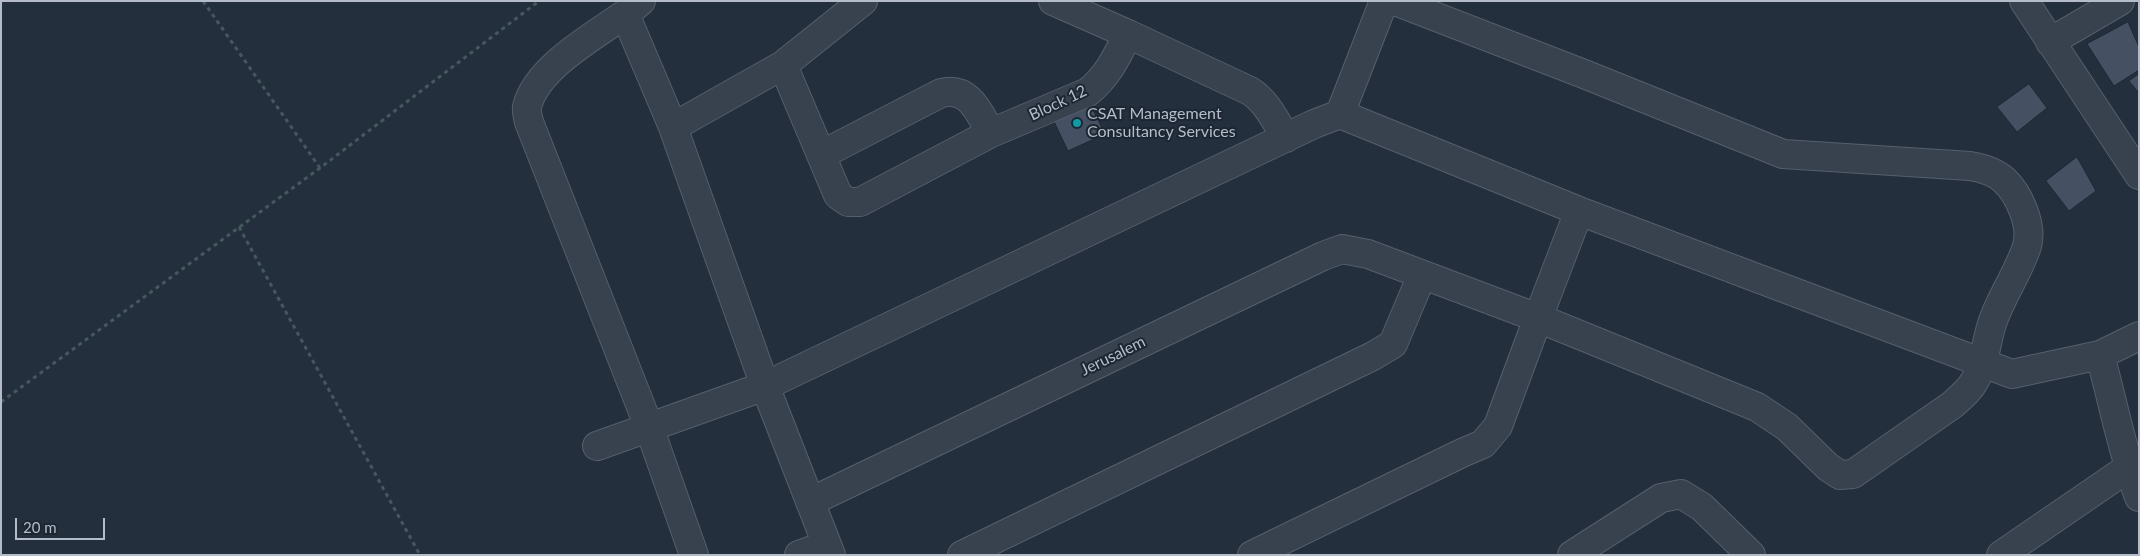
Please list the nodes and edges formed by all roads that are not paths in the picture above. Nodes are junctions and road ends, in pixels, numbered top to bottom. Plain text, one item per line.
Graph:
1 (863, 1) edge
2 (1053, 1) edge
3 (1384, 1) edge
4 (1395, 1) edge
5 (2024, 1) edge
6 (2120, 1) edge
7 (633, 8) edge
8 (1128, 34) junction
9 (2050, 42) junction
10 (783, 65) junction
11 (1340, 114) junction
12 (673, 127) junction
13 (991, 133) junction
14 (1286, 138) junction
15 (822, 155) junction
16 (2139, 175) edge
17 (1579, 211) junction
18 (1422, 275) junction
19 (1538, 318) junction
20 (2139, 336) edge
21 (2100, 355) junction
22 (1982, 362) junction
23 (765, 386) junction
24 (649, 427) junction
25 (597, 446) dead end
26 (2128, 468) junction
27 (2139, 497) edge
28 (810, 502) junction
29 (829, 550) edge
30 (694, 555) edge
31 (799, 555) edge
32 (962, 555) edge
33 (1252, 555) edge
34 (1572, 555) edge
35 (1751, 555) edge
36 (2001, 555) edge

1 - 10 street
2 - 8 street
3 - 11 street
4 - 22 street
5 - 9 street
6 - 9 street
7 - 12 street
7 - 24 street
8 - 13 street, Block 12
8 - 14 street
9 - 16 street
10 - 12 street
10 - 15 street
11 - 14 street
11 - 17 street
12 - 23 street
13 - 15 street
13 - 15 street, Block 12
14 - 23 street
17 - 19 street
17 - 22 street
18 - 19 street, Jerusalem
18 - 28 street, Jerusalem
18 - 32 street
19 - 22 street, Jerusalem
19 - 33 street
20 - 21 street
21 - 22 street
21 - 26 street
23 - 24 street
23 - 28 street
24 - 25 street
24 - 30 street
26 - 27 street
26 - 36 street
28 - 29 street
29 - 31 street
34 - 35 street

